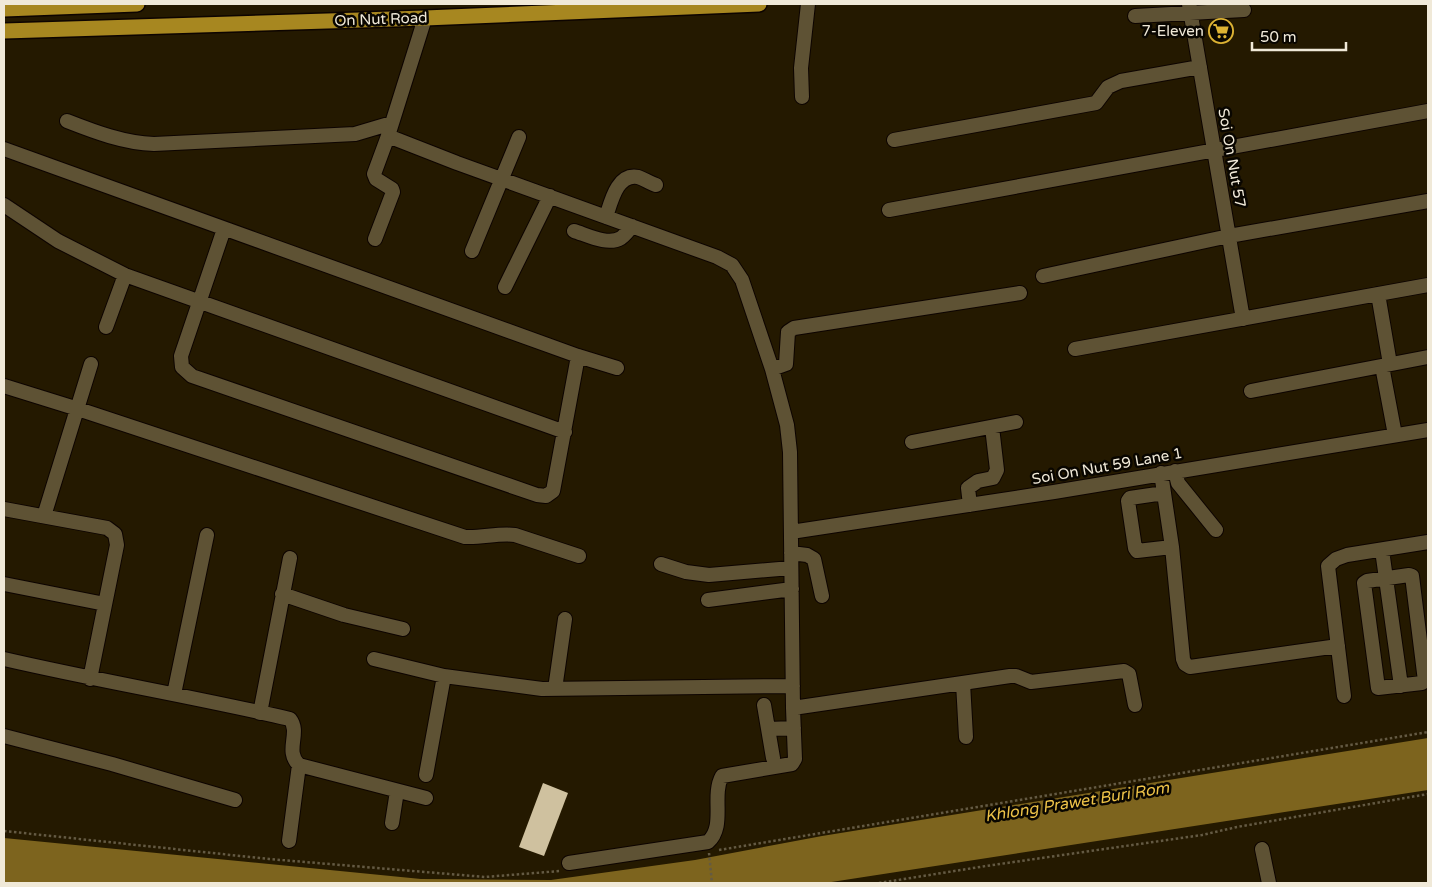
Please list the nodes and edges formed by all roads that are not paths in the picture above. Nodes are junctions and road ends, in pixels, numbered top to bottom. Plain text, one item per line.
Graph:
1 (115, 4) edge
2 (137, 4) edge
3 (759, 4) edge
4 (808, 4) edge
5 (43, 6) edge
6 (505, 9) edge
7 (1190, 9) edge
8 (4, 10) edge
9 (1244, 10) dead end
10 (1135, 16) dead end
11 (425, 18) junction
12 (4, 31) edge
13 (1200, 67) junction
14 (802, 97) dead end
15 (1428, 111) edge
16 (67, 121) dead end
17 (390, 129) junction
18 (519, 137) dead end
19 (894, 140) dead end
20 (4, 149) edge
21 (1214, 149) junction
22 (503, 179) junction
23 (656, 185) dead end
24 (550, 196) junction
25 (1428, 201) edge
26 (4, 205) edge
27 (889, 210) dead end
28 (606, 217) junction
29 (632, 226) junction
30 (224, 229) junction
31 (574, 231) dead end
32 (1229, 236) junction
33 (375, 239) dead end
34 (472, 251) dead end
35 (125, 275) junction
36 (1042, 276) dead end
37 (1428, 285) edge
38 (504, 287) dead end
39 (1020, 293) dead end
40 (1378, 294) junction
41 (199, 302) junction
42 (1243, 318) junction
43 (106, 327) dead end
44 (1074, 349) dead end
45 (578, 356) junction
46 (1428, 357) edge
47 (91, 364) dead end
48 (1386, 365) junction
49 (617, 368) dead end
50 (772, 369) junction
51 (4, 386) edge
52 (1251, 391) dead end
53 (78, 409) junction
54 (1016, 422) dead end
55 (992, 427) junction
56 (1428, 430) edge
57 (565, 432) junction
58 (1395, 435) junction
59 (912, 442) dead end
60 (1168, 472) junction
61 (1164, 493) junction
62 (970, 505) junction
63 (4, 509) edge
64 (44, 516) junction
65 (1216, 530) dead end
66 (791, 532) junction
67 (207, 535) dead end
68 (1428, 542) edge
69 (1172, 547) junction
70 (1382, 550) junction
71 (791, 554) junction
72 (579, 556) dead end
73 (290, 558) dead end
74 (661, 564) dead end
75 (791, 568) junction
76 (1386, 578) junction
77 (4, 584) edge
78 (792, 589) junction
79 (282, 594) junction
80 (822, 596) dead end
81 (708, 600) dead end
82 (105, 604) junction
83 (565, 619) dead end
84 (403, 629) dead end
85 (1338, 646) junction
86 (4, 659) edge
87 (374, 659) dead end
88 (444, 676) junction
89 (90, 679) junction
90 (963, 683) junction
91 (793, 686) junction
92 (1401, 686) junction
93 (550, 689) junction
94 (174, 694) junction
95 (1344, 696) dead end
96 (764, 704) dead end
97 (1135, 705) dead end
98 (793, 708) junction
99 (260, 714) junction
100 (794, 728) junction
101 (768, 730) junction
102 (4, 736) edge
103 (966, 738) dead end
104 (773, 758) dead end
105 (299, 765) junction
106 (426, 776) dead end
107 (397, 791) junction
108 (426, 798) dead end
109 (236, 800) dead end
110 (392, 823) dead end
111 (289, 841) dead end
112 (1262, 849) dead end
113 (569, 863) dead end
114 (1269, 883) edge

1 - 2 main road
1 - 5 main road
3 - 6 main road, On Nut Road
4 - 14 street
5 - 8 main road
6 - 11 main road, On Nut Road
7 - 9 street
7 - 10 street
7 - 13 street, Soi On Nut 57
11 - 12 main road, On Nut Road
11 - 17 street
13 - 19 street
13 - 21 street, Soi On Nut 57
15 - 21 street
16 - 17 street
17 - 22 street
17 - 33 street
18 - 22 street
20 - 30 street
21 - 27 street
21 - 32 street, Soi On Nut 57
22 - 24 street
22 - 34 street
23 - 28 street
24 - 28 street
24 - 38 street
25 - 32 street
26 - 35 street
28 - 29 street
29 - 31 street
29 - 50 street
30 - 41 street
30 - 45 street
32 - 36 street
32 - 42 street, Soi On Nut 57
35 - 41 street
35 - 43 street
37 - 40 street
39 - 50 street
40 - 42 street
40 - 48 street
41 - 57 street
41 - 57 street
42 - 44 street
45 - 49 street
45 - 57 street
46 - 48 street
47 - 53 street
48 - 52 street
48 - 58 street
50 - 66 street
51 - 53 street
53 - 64 street
53 - 72 street
54 - 55 street
55 - 59 street
55 - 62 street
56 - 58 street, Soi On Nut 59 Lane 1
58 - 60 street, Soi On Nut 59 Lane 1
60 - 61 street
60 - 62 street, Soi On Nut 59 Lane 1
60 - 65 street
61 - 69 street
61 - 69 street
62 - 66 street, Soi On Nut 59 Lane 1
63 - 64 street
64 - 82 street
66 - 71 street
67 - 94 street
68 - 70 street
69 - 85 street
70 - 76 street
70 - 85 street
71 - 75 street
71 - 80 street
73 - 79 street
74 - 75 street
75 - 78 street
76 - 92 street
76 - 92 street
76 - 92 street
77 - 82 street
78 - 81 street
78 - 91 street
79 - 84 street
79 - 99 street
82 - 89 street
83 - 93 street
85 - 95 street
86 - 89 street
87 - 88 street
88 - 93 street
88 - 106 street
89 - 94 street
90 - 97 street
90 - 98 street
90 - 103 street
91 - 93 street
91 - 98 street
94 - 99 street
96 - 101 street
98 - 100 street
99 - 105 street
100 - 101 street
100 - 113 street
101 - 104 street
102 - 109 street
105 - 107 street
105 - 111 street
107 - 108 street
107 - 110 street
112 - 114 street

